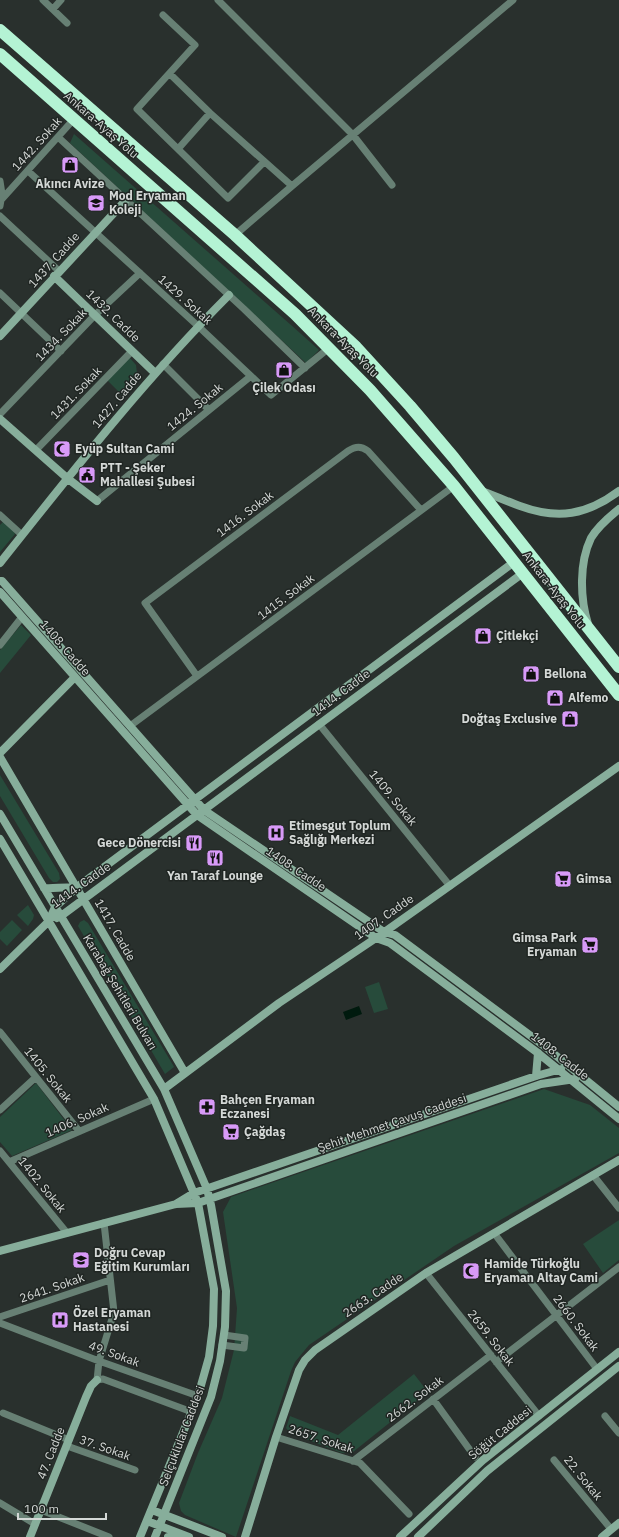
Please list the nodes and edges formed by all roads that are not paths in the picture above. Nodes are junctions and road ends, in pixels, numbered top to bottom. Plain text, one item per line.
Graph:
1 (43, 0) edge
2 (61, 0) edge
3 (218, 0) edge
4 (513, 0) edge
5 (53, 9) junction
6 (163, 15) dead end
7 (0, 21) edge
8 (67, 23) dead end
9 (0, 30) edge
10 (0, 54) edge
11 (43, 68) junction
12 (170, 74) junction
13 (210, 113) junction
14 (74, 119) junction
15 (353, 135) junction
16 (58, 137) junction
17 (178, 149) junction
18 (264, 162) junction
19 (28, 171) junction
20 (0, 180) edge
21 (392, 185) dead end
22 (292, 186) junction
23 (126, 200) junction
24 (1, 201) edge
25 (0, 216) edge
26 (95, 232) junction
27 (235, 235) junction
28 (140, 273) junction
29 (57, 274) junction
30 (0, 293) edge
31 (229, 295) junction
32 (22, 314) junction
33 (95, 315) junction
34 (198, 326) junction
35 (0, 336) edge
36 (329, 348) junction
37 (61, 351) junction
38 (132, 351) junction
39 (163, 364) junction
40 (305, 368) junction
41 (155, 374) junction
42 (251, 376) junction
43 (209, 410) junction
44 (0, 414) edge
45 (0, 419) edge
46 (36, 450) junction
47 (67, 478) junction
48 (454, 486) junction
49 (479, 490) junction
50 (619, 491) edge
51 (96, 501) joint
52 (619, 508) edge
53 (421, 510) junction
54 (0, 515) edge
55 (22, 535) junction
56 (514, 562) junction
57 (0, 563) edge
58 (523, 573) junction
59 (0, 581) edge
60 (0, 592) edge
61 (22, 617) junction
62 (589, 629) junction
63 (0, 645) edge
64 (619, 667) edge
65 (198, 676) junction
66 (75, 677) junction
67 (619, 695) edge
68 (320, 724) junction
69 (130, 726) junction
70 (0, 753) edge
71 (0, 757) edge
72 (619, 766) edge
73 (195, 799) junction
74 (188, 805) junction
75 (204, 810) junction
76 (0, 814) edge
77 (197, 816) junction
78 (0, 839) edge
79 (450, 886) junction
80 (44, 888) junction
81 (76, 888) junction
82 (83, 900) junction
83 (55, 907) junction
84 (61, 916) junction
85 (48, 921) junction
86 (384, 932) junction
87 (376, 938) junction
88 (0, 969) edge
89 (0, 1032) edge
90 (538, 1053) junction
91 (570, 1066) junction
92 (559, 1069) junction
93 (185, 1073) junction
94 (536, 1076) junction
95 (36, 1077) junction
96 (584, 1078) junction
97 (572, 1080) junction
98 (164, 1089) junction
99 (154, 1098) junction
100 (619, 1106) edge
101 (0, 1110) edge
102 (619, 1119) edge
103 (79, 1131) junction
104 (0, 1151) edge
105 (619, 1160) edge
106 (9, 1162) junction
107 (593, 1175) junction
108 (207, 1189) junction
109 (194, 1193) junction
110 (210, 1199) junction
111 (198, 1203) junction
112 (176, 1204) junction
113 (619, 1208) edge
114 (104, 1223) junction
115 (67, 1233) junction
116 (494, 1234) junction
117 (0, 1251) edge
118 (619, 1267) edge
119 (426, 1274) junction
120 (110, 1280) junction
121 (556, 1315) junction
122 (0, 1317) edge
123 (0, 1322) edge
124 (224, 1335) junction
125 (222, 1345) junction
126 (619, 1352) edge
127 (491, 1355) junction
128 (99, 1361) junction
129 (496, 1362) junction
130 (619, 1366) edge
131 (598, 1369) junction
132 (97, 1380) junction
133 (198, 1396) junction
134 (433, 1399) junction
135 (192, 1412) junction
136 (3, 1413) dead end
137 (204, 1416) junction
138 (539, 1416) junction
139 (605, 1416) dead end
140 (619, 1433) edge
141 (276, 1437) junction
142 (68, 1443) junction
143 (475, 1457) dead end
144 (554, 1460) dead end
145 (353, 1461) junction
146 (135, 1470) dead end
147 (0, 1503) edge
148 (41, 1510) junction
149 (152, 1510) junction
150 (409, 1514) dead end
151 (164, 1515) junction
152 (147, 1521) junction
153 (619, 1523) edge
154 (35, 1524) junction
155 (160, 1526) junction
156 (611, 1529) junction
157 (186, 1536) edge
158 (30, 1537) edge
159 (109, 1537) edge
160 (140, 1537) edge
161 (155, 1537) edge
162 (168, 1537) edge
163 (222, 1537) edge
164 (245, 1537) edge
165 (400, 1537) edge
166 (418, 1537) edge
167 (602, 1537) edge

1 - 5 street
2 - 5 street
3 - 15 street
4 - 15 street
5 - 8 street
6 - 12 street
7 - 11 highway
9 - 11 highway, Ankara-Ayaş Yolu
10 - 14 highway, Ankara-Ayaş Yolu
11 - 27 highway, Ankara-Ayaş Yolu
12 - 13 street
12 - 17 street
13 - 17 street
13 - 18 street
14 - 16 street, 1442. Sokak
14 - 36 highway, Ankara-Ayaş Yolu
15 - 21 street
15 - 22 street
16 - 19 street, 1442. Sokak
16 - 23 street
17 - 18 street
18 - 22 street
19 - 24 street, 1442. Sokak
19 - 26 street, 1429. Sokak
20 - 24 street
22 - 27 street
23 - 26 main road, 1437. Cadde
23 - 31 street
25 - 29 street
26 - 28 street, 1429. Sokak
26 - 29 main road, 1437. Cadde
27 - 49 highway, Ankara-Ayaş Yolu
28 - 33 street, 1434. Sokak
28 - 34 street, 1429. Sokak
29 - 32 main road, 1437. Cadde
29 - 33 main road, 1432. Cadde
30 - 32 street
31 - 34 main road, 1427. Cadde
31 - 40 street
32 - 35 main road, 1437. Cadde
32 - 37 street
33 - 37 street, 1434. Sokak
33 - 38 main road, 1432. Cadde
34 - 39 main road, 1427. Cadde
34 - 42 street, 1429. Sokak
36 - 40 street, 1429. Sokak
36 - 48 highway, Ankara-Ayaş Yolu
37 - 44 street, 1434. Sokak
38 - 41 main road, 1432. Cadde
38 - 46 street, 1431. Sokak
39 - 41 main road, 1427. Cadde
39 - 43 street
40 - 42 street, 1429. Sokak
41 - 47 main road, 1427. Cadde
42 - 43 street, 1424. Sokak
43 - 51 street, 1424. Sokak
45 - 46 main road
46 - 47 main road
47 - 51 main road
47 - 55 main road, 1427. Cadde
48 - 53 street, 1415. Sokak
48 - 56 highway, Ankara-Ayaş Yolu
49 - 50 main road
49 - 62 highway, Ankara-Ayaş Yolu
52 - 62 main road
53 - 65 street, 1415. Sokak
53 - 65 street, 1416. Sokak
54 - 55 street
55 - 57 main road, 1427. Cadde
56 - 58 highway, Ankara-Ayaş Yolu
56 - 73 main road, 1414. Cadde
58 - 67 highway, Ankara-Ayaş Yolu
58 - 68 main road, 1414. Cadde
59 - 69 main road, 1408. Cadde
60 - 61 main road, 1408. Cadde
61 - 63 street
61 - 66 main road, 1408. Cadde
62 - 64 highway, Ankara-Ayaş Yolu
65 - 69 street, 1415. Sokak
66 - 70 main road
66 - 74 main road, 1408. Cadde
68 - 75 main road, 1414. Cadde
68 - 79 street, 1409. Sokak
69 - 73 main road, 1408. Cadde
71 - 81 main road, 1417. Cadde
72 - 79 main road, 1407. Cadde
73 - 74 main road, 1414. Cadde
73 - 75 main road, 1408. Cadde
74 - 77 main road, 1408. Cadde
74 - 81 main road, 1414. Cadde
75 - 77 main road, 1414. Cadde
75 - 86 main road, 1408. Cadde
76 - 80 main road, Karabağ Şehitleri Bulvarı
77 - 82 main road, 1414. Cadde
77 - 87 main road, 1408. Cadde
78 - 85 main road, Karabağ Şehitleri Bulvarı
79 - 86 main road, 1407. Cadde
80 - 81 main road
80 - 83 main road, Karabağ Şehitleri Bulvarı
81 - 82 main road, 1417. Cadde
81 - 83 main road, 1414. Cadde
82 - 84 main road, 1414. Cadde
82 - 93 main road, 1417. Cadde
83 - 84 main road, Karabağ Şehitleri Bulvarı
83 - 85 main road, 1414. Cadde
84 - 85 main road, 1414. Cadde
84 - 98 main road, Karabağ Şehitleri Bulvarı
85 - 88 main road
85 - 99 main road, Karabağ Şehitleri Bulvarı
86 - 87 main road, 1407. Cadde
86 - 91 main road, 1408. Cadde
87 - 90 main road, 1408. Cadde
87 - 93 main road, 1407. Cadde
89 - 95 street, 1405. Sokak
90 - 92 main road, 1408. Cadde
90 - 94 main road
91 - 92 main road, Şehit Mehmet Çavuş Caddesi
91 - 96 main road, 1408. Cadde
92 - 94 main road, Şehit Mehmet Çavuş Caddesi
92 - 97 main road, 1408. Cadde
93 - 98 main road, 1407. Cadde
94 - 108 main road, Şehit Mehmet Çavuş Caddesi
95 - 101 street
95 - 103 street, 1405. Sokak
96 - 97 main road, Şehit Mehmet Çavuş Caddesi
96 - 100 main road, 1408. Cadde
97 - 102 main road, 1408. Cadde
97 - 110 main road, Şehit Mehmet Çavuş Caddesi
98 - 108 main road, Karabağ Şehitleri Bulvarı
99 - 103 street, 1406. Sokak
99 - 109 main road, Karabağ Şehitleri Bulvarı
103 - 106 street, 1406. Sokak
104 - 106 street, 1402. Sokak
105 - 107 main road, 2663. Cadde
106 - 115 street, 1402. Sokak
107 - 113 street
107 - 116 main road, 2663. Cadde
108 - 109 main road, Şehit Mehmet Çavuş Caddesi
108 - 110 main road, Karabağ Şehitleri Bulvarı
109 - 111 main road, Selçuklular Caddesi
109 - 112 main road
110 - 111 main road, Şehit Mehmet Çavuş Caddesi
110 - 124 main road, Selçuklular Caddesi
111 - 112 main road
111 - 133 main road, Selçuklular Caddesi
112 - 114 main road
114 - 115 main road
114 - 120 street
115 - 117 main road
116 - 119 main road, 2663. Cadde
116 - 121 street, 2660. Sokak
118 - 121 street
119 - 127 street, 2659. Sokak
119 - 141 main road, 2663. Cadde
120 - 122 street, 2641. Sokak
120 - 128 street
121 - 129 street
121 - 131 street, 2660. Sokak
123 - 128 street, 49. Sokak
124 - 125 main road, Selçuklular Caddesi
124 - 125 street
125 - 137 main road, Selçuklular Caddesi
126 - 131 main road, Söğüt Caddesi
127 - 129 street, 2659. Sokak
127 - 134 street, 2662. Sokak
128 - 132 street
128 - 133 street, 49. Sokak
129 - 138 street, 2659. Sokak
130 - 166 main road, Söğüt Caddesi
131 - 138 main road, Söğüt Caddesi
132 - 135 street
132 - 142 main road, 47. Cadde
133 - 135 main road, Selçuklular Caddesi
134 - 143 street
134 - 145 street, 2662. Sokak
135 - 137 main road
135 - 149 main road, Selçuklular Caddesi
136 - 142 street, 37. Sokak
137 - 151 main road, Selçuklular Caddesi
138 - 165 main road, Söğüt Caddesi
139 - 140 street
141 - 145 street, 2657. Sokak
141 - 164 main road, 2663. Cadde
142 - 146 street, 37. Sokak
142 - 148 main road, 47. Cadde
144 - 156 street, 22. Sokak
145 - 150 street, 2657. Sokak
147 - 154 street
148 - 154 main road, 47. Cadde
148 - 159 street
149 - 151 main road
149 - 152 main road, Selçuklular Caddesi
151 - 155 main road, Selçuklular Caddesi
151 - 163 main road
152 - 155 main road
152 - 160 main road, Selçuklular Caddesi
153 - 156 main road
154 - 158 main road, 47. Cadde
155 - 157 main road
155 - 161 main road, Selçuklular Caddesi
156 - 167 main road
157 - 162 main road

